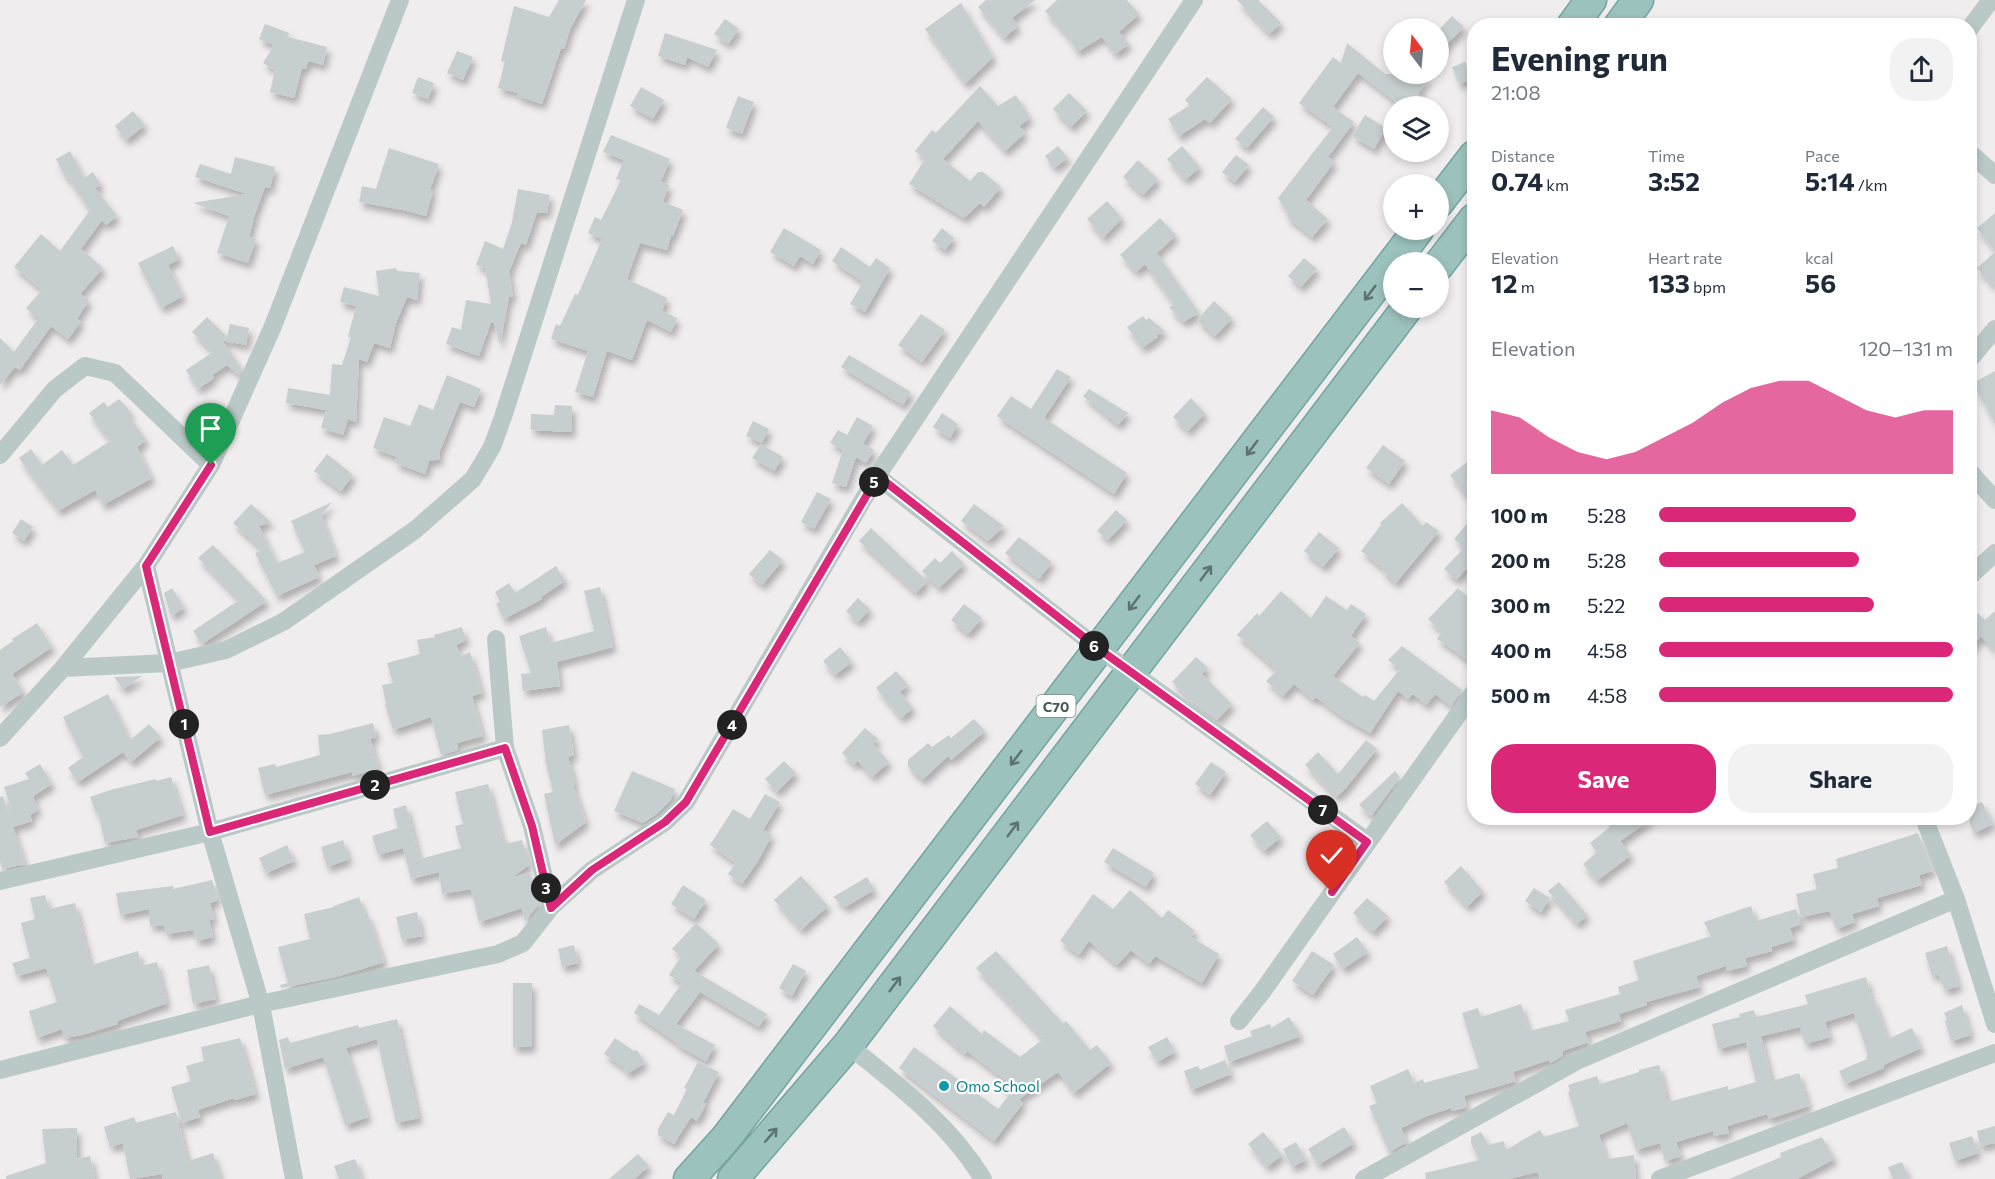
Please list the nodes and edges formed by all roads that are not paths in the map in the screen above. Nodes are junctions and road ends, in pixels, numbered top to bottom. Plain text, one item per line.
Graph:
1 (400, 0) edge
2 (636, 0) edge
3 (1194, 0) edge
4 (1591, 0) edge
5 (1638, 0) edge
6 (1991, 0) edge
7 (1578, 18) edge
8 (1625, 18) edge
9 (1977, 19) edge
10 (1977, 159) edge
11 (1467, 165) edge
12 (1995, 175) edge
13 (1449, 189) edge
14 (1467, 228) edge
15 (1410, 240) edge
16 (1449, 252) edge
17 (1399, 318) edge
18 (1995, 330) edge
19 (1977, 351) edge
20 (0, 455) edge
21 (211, 465) junction
22 (878, 476) junction
23 (1977, 480) edge
24 (1995, 500) edge
25 (1995, 553) edge
26 (146, 566) junction
27 (1977, 570) edge
28 (496, 639) dead end
29 (1099, 649) junction
30 (170, 663) junction
31 (63, 668) junction
32 (1131, 672) junction
33 (1467, 702) edge
34 (0, 738) edge
35 (505, 748) junction
36 (1927, 825) edge
37 (210, 832) junction
38 (1367, 842) junction
39 (0, 880) edge
40 (1956, 899) junction
41 (551, 908) junction
42 (260, 1004) junction
43 (1239, 1021) dead end
44 (1995, 1024) edge
45 (848, 1046) junction
46 (1995, 1053) edge
47 (0, 1070) edge
48 (980, 1174) edge
49 (294, 1179) edge
50 (689, 1179) edge
51 (733, 1179) edge
52 (1364, 1179) edge
53 (1660, 1179) edge

1 - 21 street
2 - 30 street
3 - 22 street
4 - 7 highway
5 - 8 highway
6 - 9 street
10 - 12 street
11 - 13 highway
14 - 16 highway
15 -> 29 highway, C70
32 -> 17 highway, C70
18 - 19 street
20 - 21 street
21 - 26 street
22 - 29 street
22 - 41 street
23 - 24 street
25 - 27 street
26 - 30 street
26 - 31 street
28 - 35 street
29 - 32 street
29 -> 50 highway, C70
30 - 31 street
30 - 37 street
31 - 34 street
32 - 38 street
45 -> 32 highway, C70
33 - 38 street
35 - 37 street
35 - 41 street
36 - 40 street
37 - 39 street
37 - 42 street
38 - 43 street
40 - 44 street
40 - 52 street
41 - 42 street
42 - 47 street
42 - 49 street
45 - 48 street
51 -> 45 highway, C70
46 - 53 street

